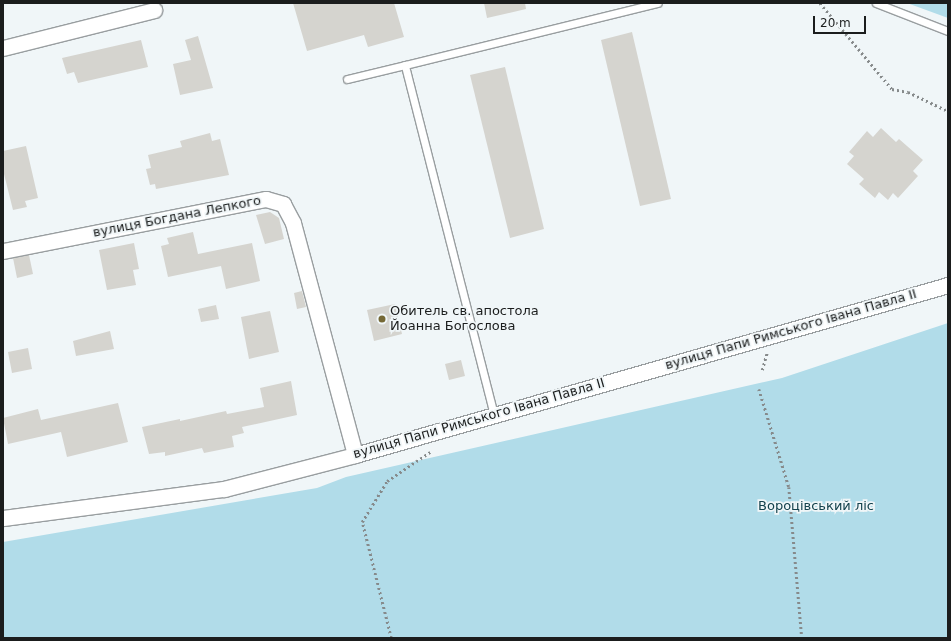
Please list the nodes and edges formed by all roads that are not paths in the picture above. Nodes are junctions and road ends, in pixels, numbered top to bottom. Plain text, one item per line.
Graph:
1 (658, 3) edge
2 (876, 3) edge
3 (154, 10) dead end
4 (948, 30) edge
5 (3, 48) edge
6 (405, 65) junction
7 (347, 79) dead end
8 (3, 251) edge
9 (948, 285) edge
10 (494, 415) junction
11 (356, 455) junction
12 (3, 518) edge

1 - 6 lane
2 - 4 lane
3 - 5 street
6 - 7 lane
6 - 10 lane
8 - 11 street, вулиця Богдана Лепкого
9 - 10 street, вулиця Папи Римського Івана Павла ІІ
10 - 11 street, вулиця Папи Римського Івана Павла ІІ
11 - 12 street, вулиця Папи Римського Івана Павла ІІ

